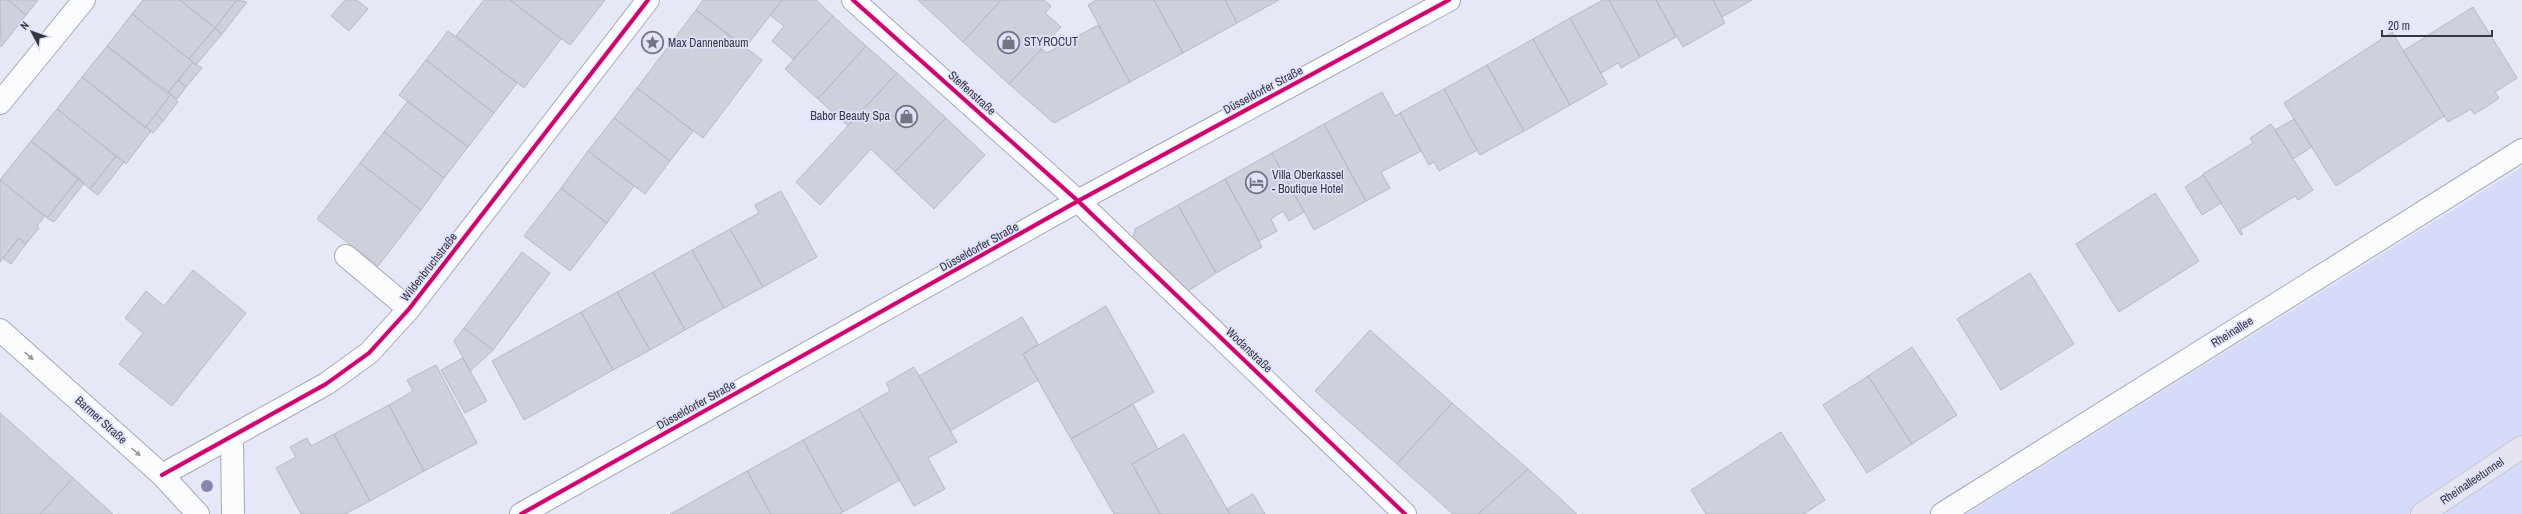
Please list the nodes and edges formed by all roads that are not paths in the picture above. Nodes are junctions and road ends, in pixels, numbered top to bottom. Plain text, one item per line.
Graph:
1 (84, 0) edge
2 (648, 0) edge
3 (853, 0) edge
4 (1449, 0) edge
5 (0, 103) edge
6 (2522, 150) edge
7 (1078, 201) junction
8 (346, 256) dead end
9 (409, 309) junction
10 (0, 330) edge
11 (232, 437) junction
12 (2522, 448) edge
13 (162, 475) junction
14 (198, 514) edge
15 (233, 514) edge
16 (521, 514) edge
17 (1406, 514) edge
18 (1942, 514) edge
19 (2422, 514) edge

1 - 5 street
2 - 9 street, Wildenbruchstraße
3 - 7 street, Steffenstraße
4 - 7 street, Düsseldorfer Straße
6 - 18 street, Rheinallee
7 - 16 street, Düsseldorfer Straße
7 - 17 street, Wodanstraße
8 - 9 street
9 - 11 street, Wildenbruchstraße
10 -> 13 street, Barmer Straße
11 - 13 street, Wildenbruchstraße
11 - 15 street
12 - 19 highway, Rheinalleetunnel
13 - 14 street, Barmer Straße

